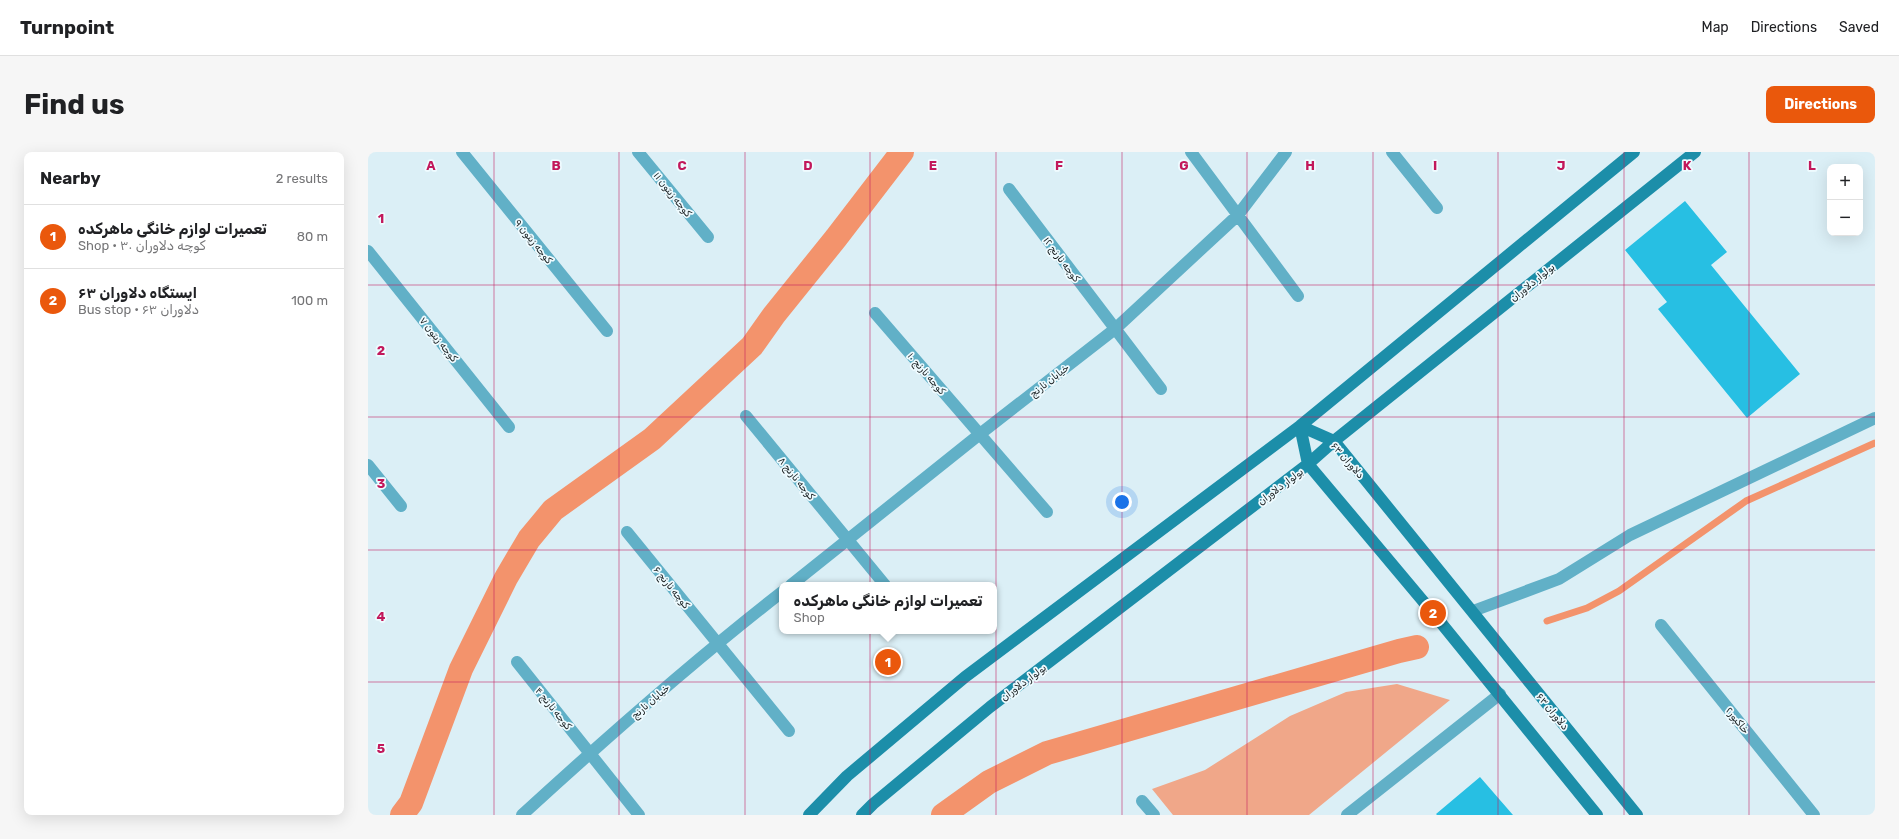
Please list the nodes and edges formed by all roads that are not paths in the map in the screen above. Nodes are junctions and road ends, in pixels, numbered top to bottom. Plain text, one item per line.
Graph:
1 (462, 152) edge
2 (638, 152) edge
3 (1191, 152) edge
4 (1286, 152) edge
5 (1392, 152) edge
6 (1634, 152) edge
7 (1695, 152) edge
8 (1009, 189) dead end
9 (1437, 208) dead end
10 (1238, 215) junction
11 (708, 237) dead end
12 (368, 251) edge
13 (1298, 296) dead end
14 (875, 313) dead end
15 (1115, 329) junction
16 (607, 331) dead end
17 (1161, 388) dead end
18 (746, 416) dead end
19 (1875, 418) edge
20 (1300, 426) junction
21 (509, 427) dead end
22 (980, 434) junction
23 (1334, 441) junction
24 (1308, 464) junction
25 (368, 465) edge
26 (401, 506) dead end
27 (1047, 512) dead end
28 (627, 532) dead end
29 (848, 540) junction
30 (795, 582) edge
31 (883, 582) edge
32 (779, 594) edge
33 (1473, 611) junction
34 (1661, 625) dead end
35 (717, 643) junction
36 (517, 662) dead end
37 (1500, 694) junction
38 (789, 731) dead end
39 (590, 753) junction
40 (1142, 801) dead end
41 (522, 815) edge
42 (639, 815) edge
43 (809, 815) edge
44 (862, 815) edge
45 (1154, 815) edge
46 (1347, 815) edge
47 (1597, 815) edge
48 (1637, 815) edge
49 (1814, 815) edge

1 - 16 street, کوچه زیتون ۹
2 - 11 street, کوچه زیتون ۱۱
3 - 10 street
4 - 10 street, خیابان نارنج
5 - 9 street
6 - 20 street
7 - 23 street, بولوار دلاوران
8 - 15 street, کوچه نارنج ۱۲
10 - 13 street
10 - 15 street, خیابان نارنج
12 - 21 street, کوچه زیتون ۷
14 - 22 street, کوچه نارنج ۱۰
15 - 17 street, کوچه نارنج ۱۲
15 - 22 street, خیابان نارنج
18 - 29 street, کوچه نارنج ۸
19 - 33 street
20 - 23 street, دلاوران ۶۳
20 - 24 street
20 - 43 street
22 - 27 street, کوچه نارنج ۱۰
22 - 29 street, خیابان نارنج
23 - 24 street, بولوار دلاوران
23 - 33 street, دلاوران ۶۳
24 - 37 street
24 - 44 street, بولوار دلاوران
25 - 26 street
28 - 35 street, کوچه نارنج ۶
29 - 30 street, خیابان نارنج
29 - 31 street, کوچه نارنج ۸
32 - 35 street, خیابان نارنج
33 - 48 street, دلاوران ۶۳
34 - 49 street, خاکپور۲
35 - 38 street, کوچه نارنج ۶
35 - 39 street, خیابان نارنج
36 - 39 street, کوچه نارنج ۴
37 - 46 street
37 - 47 street
39 - 41 street, خیابان نارنج
39 - 42 street, کوچه نارنج ۴
40 - 45 street

